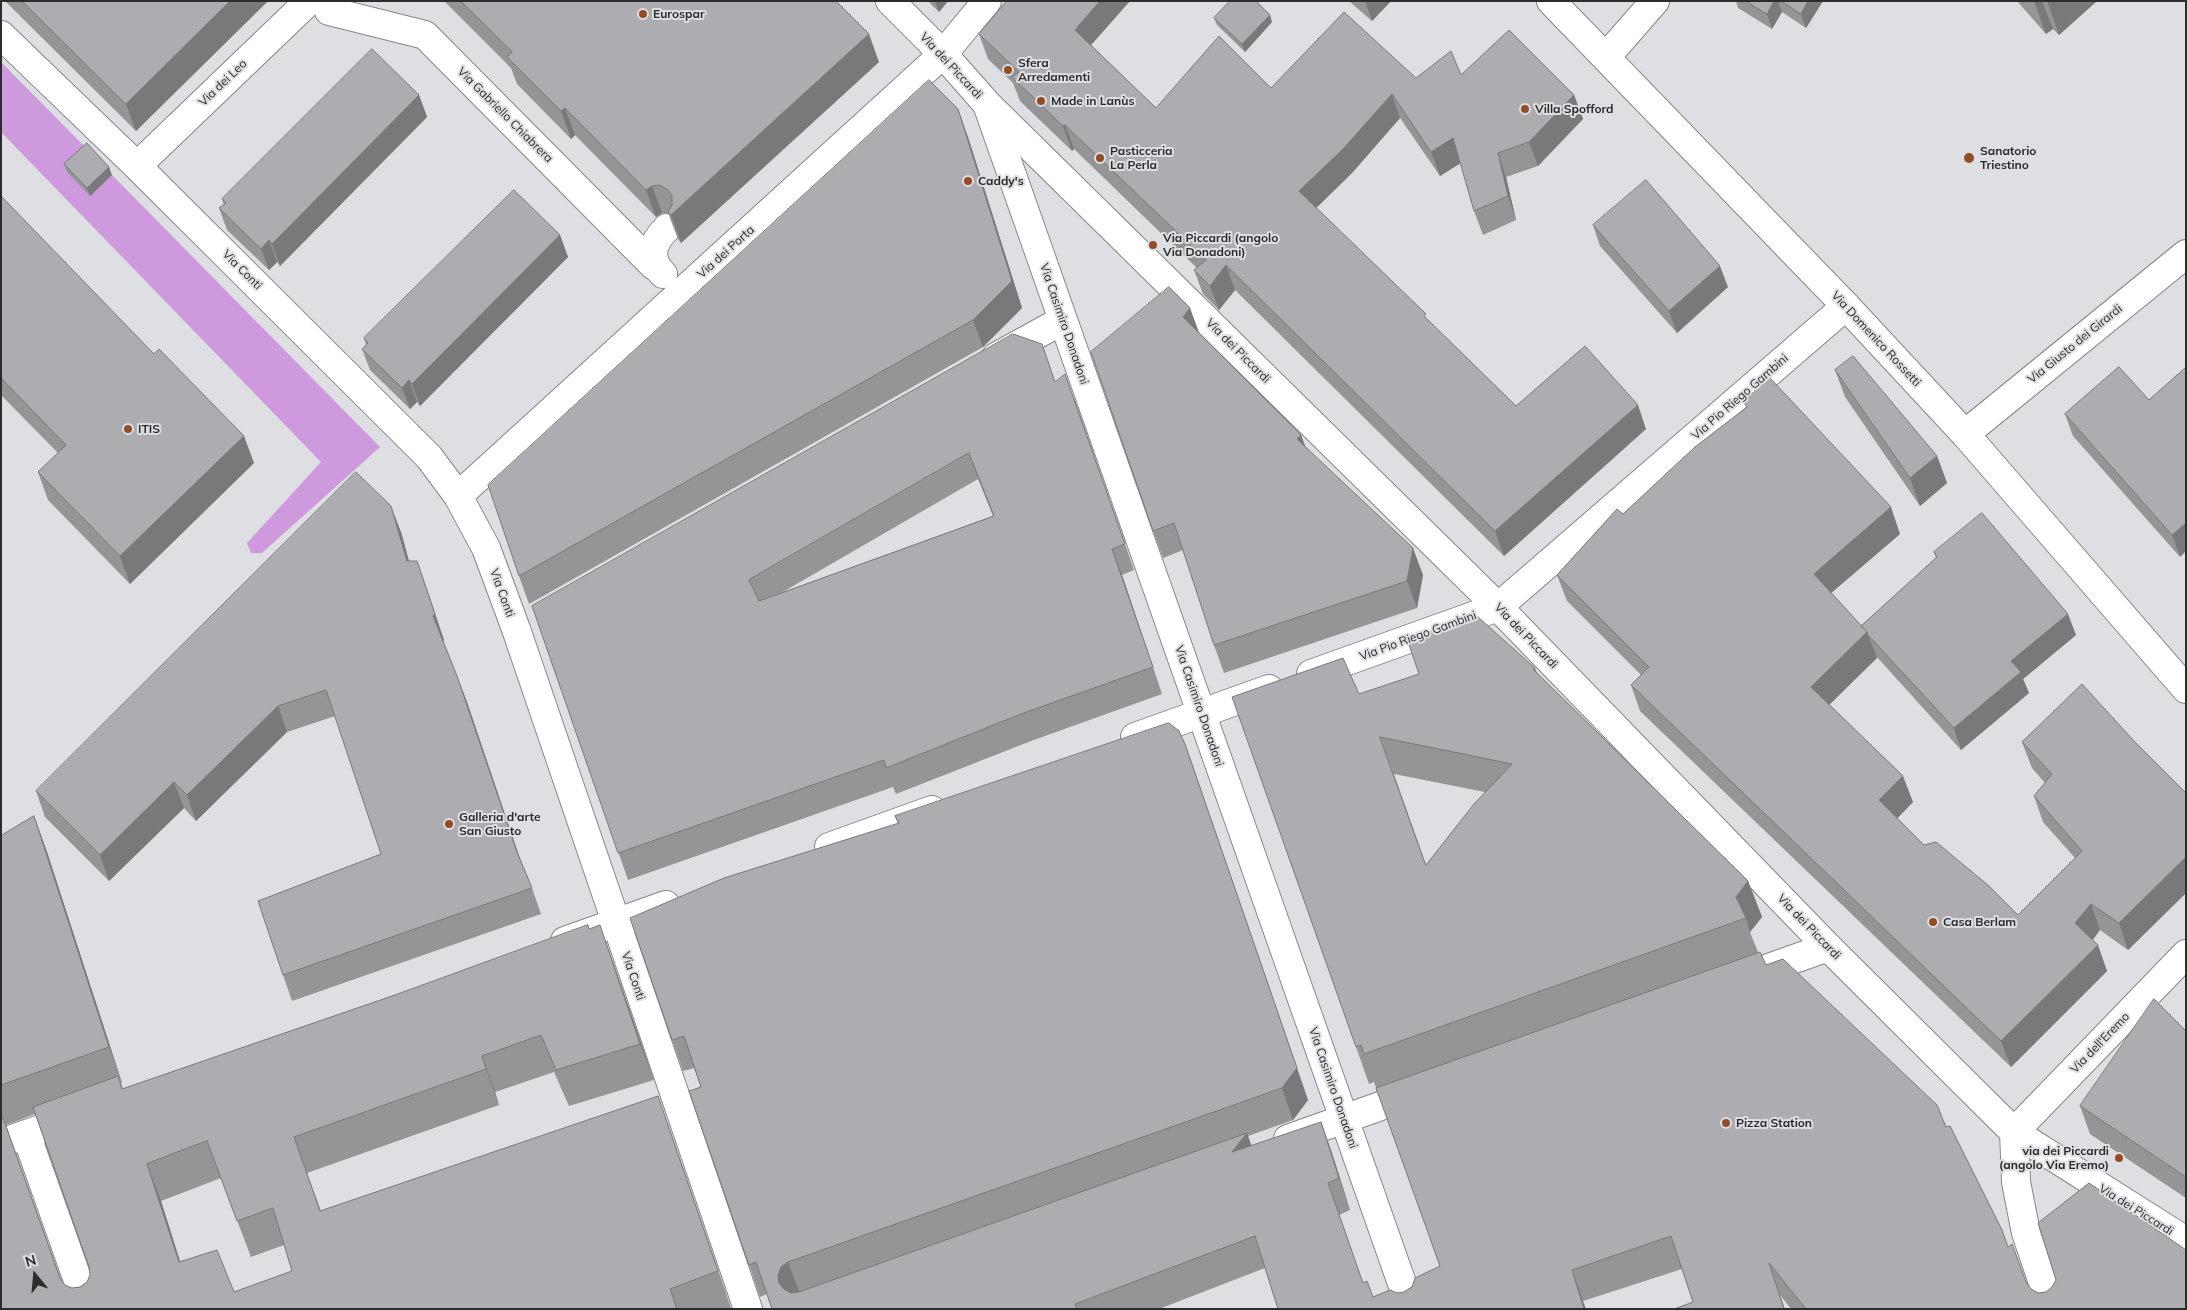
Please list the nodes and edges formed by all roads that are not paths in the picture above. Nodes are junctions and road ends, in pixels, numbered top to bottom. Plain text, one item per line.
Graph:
1 (890, 1) edge
2 (987, 1) edge
3 (1551, 1) edge
4 (1655, 1) edge
5 (319, 6) edge
6 (1, 35) edge
7 (943, 54) junction
8 (1606, 57) junction
9 (987, 104) junction
10 (137, 166) junction
11 (667, 228) edge
12 (2186, 254) edge
13 (654, 266) junction
14 (681, 294) junction
15 (1846, 306) junction
16 (1063, 320) junction
17 (976, 369) edge
18 (1965, 434) junction
19 (458, 496) junction
20 (1498, 607) junction
21 (542, 614) edge
22 (516, 629) junction
23 (2186, 689) edge
24 (1201, 714) junction
25 (1108, 747) edge
26 (959, 800) edge
27 (801, 857) edge
28 (689, 897) edge
29 (615, 924) junction
30 (1828, 947) junction
31 (542, 949) edge
32 (2186, 954) edge
33 (1724, 984) edge
34 (1437, 1086) edge
35 (101, 1107) edge
36 (1344, 1119) junction
37 (2014, 1132) junction
38 (14, 1139) edge
39 (1260, 1148) edge
40 (2186, 1241) edge
41 (88, 1309) edge
42 (748, 1309) edge
43 (1411, 1309) edge
44 (2052, 1309) edge

1 - 7 street, Via dei Piccardi
2 - 7 street, Via dei Porta
3 - 8 street, Via Domenico Rossetti
4 - 8 street
5 - 10 street, Via dei Leo
5 - 13 street, Via Gabriello Chiabrera
6 - 10 street, Via Conti
7 - 9 street, Via dei Piccardi
7 - 14 street, Via dei Porta
8 - 15 street, Via Domenico Rossetti
9 - 16 street, Via Casimiro Donadoni
9 - 20 street, Via dei Piccardi
10 - 19 street, Via Conti
11 - 13 street
12 - 18 street, Via Giusto dei Girardi
13 - 14 street, Via Gabriello Chiabrera
14 - 19 street, Via dei Porta
15 - 18 street, Via Domenico Rossetti
15 - 20 street, Via Pio Riego Gambini
16 - 17 street
16 - 24 street, Via Casimiro Donadoni
18 - 23 street, Via Domenico Rossetti
19 - 22 street, Via Conti
20 - 24 street, Via Pio Riego Gambini
20 - 30 street, Via dei Piccardi
21 - 22 street
22 - 29 street, Via Conti
24 - 25 street, Via Pio Riego Gambini
24 - 36 street, Via Casimiro Donadoni
26 - 27 street
28 - 29 street
29 - 31 street
29 - 42 street, Via Conti
30 - 33 street
30 - 37 street, Via dei Piccardi
32 - 37 street, Via dell'Eremo
34 - 36 street
35 - 38 street
36 - 39 street
36 - 43 street, Via Casimiro Donadoni
37 - 40 street, Via dei Piccardi
37 - 44 street
38 - 41 street

